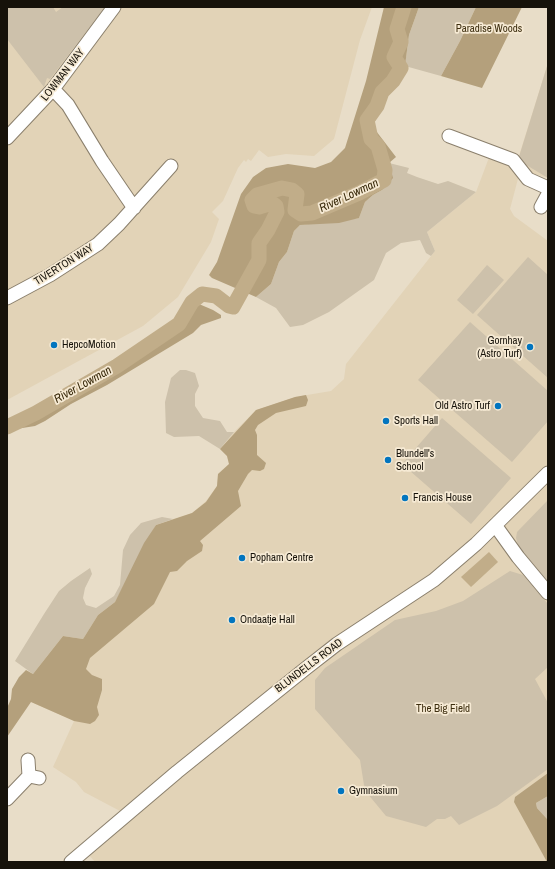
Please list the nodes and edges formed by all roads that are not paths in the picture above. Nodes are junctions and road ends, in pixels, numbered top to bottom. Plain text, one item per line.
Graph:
1 (114, 7) edge
2 (53, 89) junction
3 (449, 136) dead end
4 (7, 138) edge
5 (170, 166) dead end
6 (548, 188) edge
7 (548, 194) edge
8 (541, 207) dead end
9 (134, 208) junction
10 (7, 298) edge
11 (548, 472) edge
12 (495, 525) junction
13 (548, 593) edge
14 (28, 760) dead end
15 (7, 799) edge
16 (80, 859) edge

1 - 2 street, LOWMAN WAY
2 - 4 street, LOWMAN WAY
2 - 9 street
3 - 6 street
5 - 9 street, TIVERTON WAY
7 - 8 street
9 - 10 street, TIVERTON WAY
11 - 12 street, BLUNDELLS ROAD
12 - 13 street
12 - 16 street, BLUNDELLS ROAD
14 - 15 street

